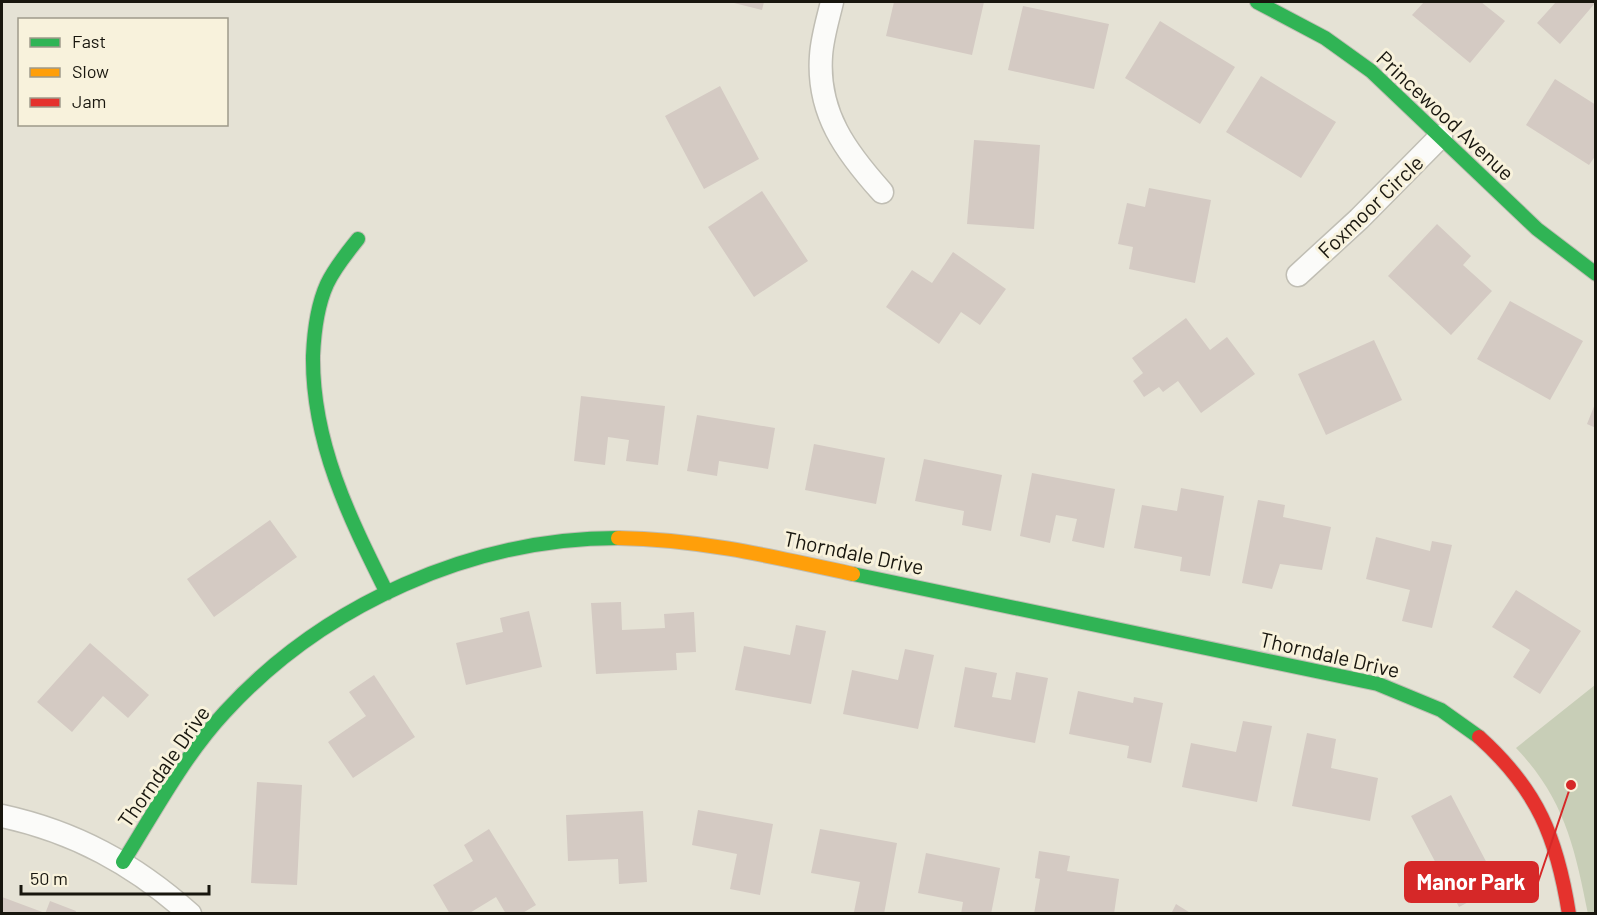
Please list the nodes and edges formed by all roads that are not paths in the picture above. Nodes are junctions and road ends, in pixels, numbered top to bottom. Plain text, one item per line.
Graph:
1 (832, 2) edge
2 (1257, 2) edge
3 (1441, 136) junction
4 (882, 192) dead end
5 (358, 239) dead end
6 (1595, 274) edge
7 (1298, 275) dead end
8 (387, 593) junction
9 (2, 816) edge
10 (123, 862) junction
11 (190, 914) edge
12 (1569, 914) edge

1 - 4 street
2 - 3 street, Princewood Avenue
3 - 6 street, Princewood Avenue
3 - 7 street, Foxmoor Circle
5 - 8 street
8 - 10 street, Thorndale Drive
8 - 12 street, Thorndale Drive
9 - 10 street
10 - 11 street

